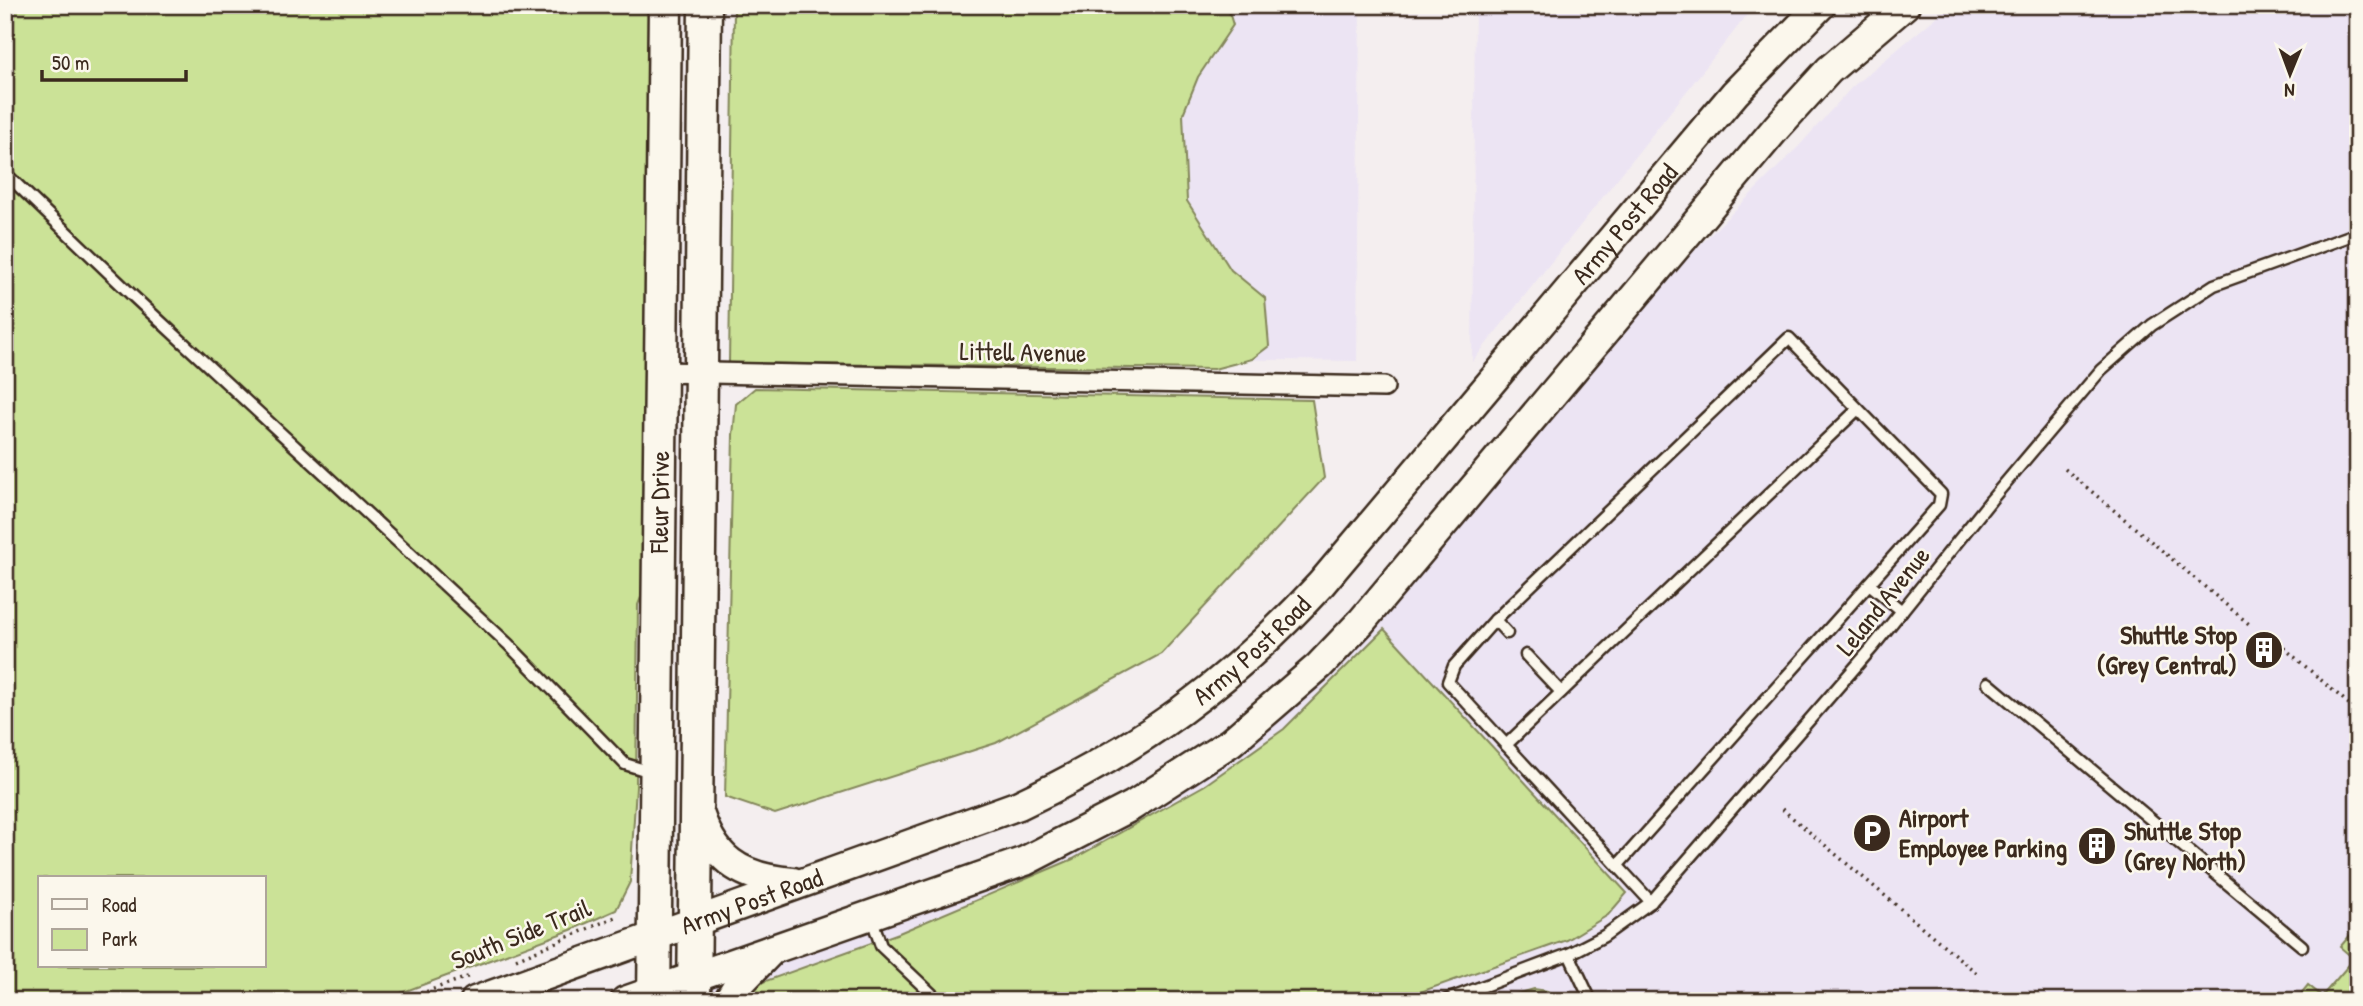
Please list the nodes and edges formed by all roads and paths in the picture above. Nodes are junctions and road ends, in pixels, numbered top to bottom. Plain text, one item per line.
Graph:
1 (665, 5) edge
2 (705, 5) edge
3 (1821, 5) edge
4 (1905, 5) edge
5 (5, 173) edge
6 (2358, 233) edge
7 (661, 372) junction
8 (702, 372) junction
9 (1384, 387) dead end
10 (1858, 409) junction
11 (2065, 468) dead end
12 (1869, 584) junction
13 (1902, 611) junction
14 (1495, 620) junction
15 (2249, 624) dead end
16 (1507, 633) dead end
17 (2268, 635) dead end
18 (1526, 654) dead end
19 (1988, 683) dead end
20 (1561, 692) junction
21 (2358, 712) edge
22 (1506, 745) junction
23 (655, 773) junction
24 (696, 799) junction
25 (1782, 809) dead end
26 (1618, 865) junction
27 (799, 883) junction
28 (1651, 902) junction
29 (871, 914) junction
30 (618, 916) dead end
31 (694, 920) junction
32 (654, 934) junction
33 (2302, 946) dead end
34 (773, 948) junction
35 (1569, 954) junction
36 (513, 960) dead end
37 (1979, 975) dead end
38 (475, 987) edge
39 (694, 988) edge
40 (1997, 990) dead end
41 (654, 995) edge
42 (400, 1001) edge
43 (625, 1001) edge
44 (728, 1001) edge
45 (939, 1001) edge
46 (1444, 1001) edge
47 (1591, 1001) edge
48 (2009, 1001) edge

1 - 7 main road, Fleur Drive
2 - 8 main road, Fleur Drive
3 - 27 main road, Army Post Road
4 - 29 main road, Army Post Road
5 - 23 lane
6 - 13 lane, Leland Avenue
7 - 8 street, Littell Avenue
7 - 23 main road, Fleur Drive
8 - 9 street, Littell Avenue
8 - 24 main road, Fleur Drive
10 - 12 lane
10 - 14 lane
10 - 20 lane
11 - 15 path
12 - 13 lane
12 - 26 lane
13 - 28 lane, Leland Avenue
14 - 16 lane
14 - 22 lane
17 - 21 path
18 - 20 lane
19 - 33 lane
20 - 22 lane
22 - 26 lane
23 - 32 main road, Fleur Drive
24 - 27 main road
24 - 31 main road, Fleur Drive
25 - 37 path
26 - 28 lane
27 - 31 main road, Army Post Road
28 - 35 lane, Leland Avenue
29 - 34 main road, Army Post Road
29 - 45 lane
30 - 36 path, South Side Trail
31 - 32 main road, Army Post Road
31 - 39 main road, Fleur Drive
32 - 38 main road, Army Post Road
32 - 41 main road, Fleur Drive
34 - 39 main road, Army Post Road
34 - 44 main road
35 - 46 lane, Leland Avenue
35 - 47 lane
38 - 42 path, South Side Trail
39 - 41 main road, Army Post Road
40 - 48 path
41 - 43 main road, Army Post Road

